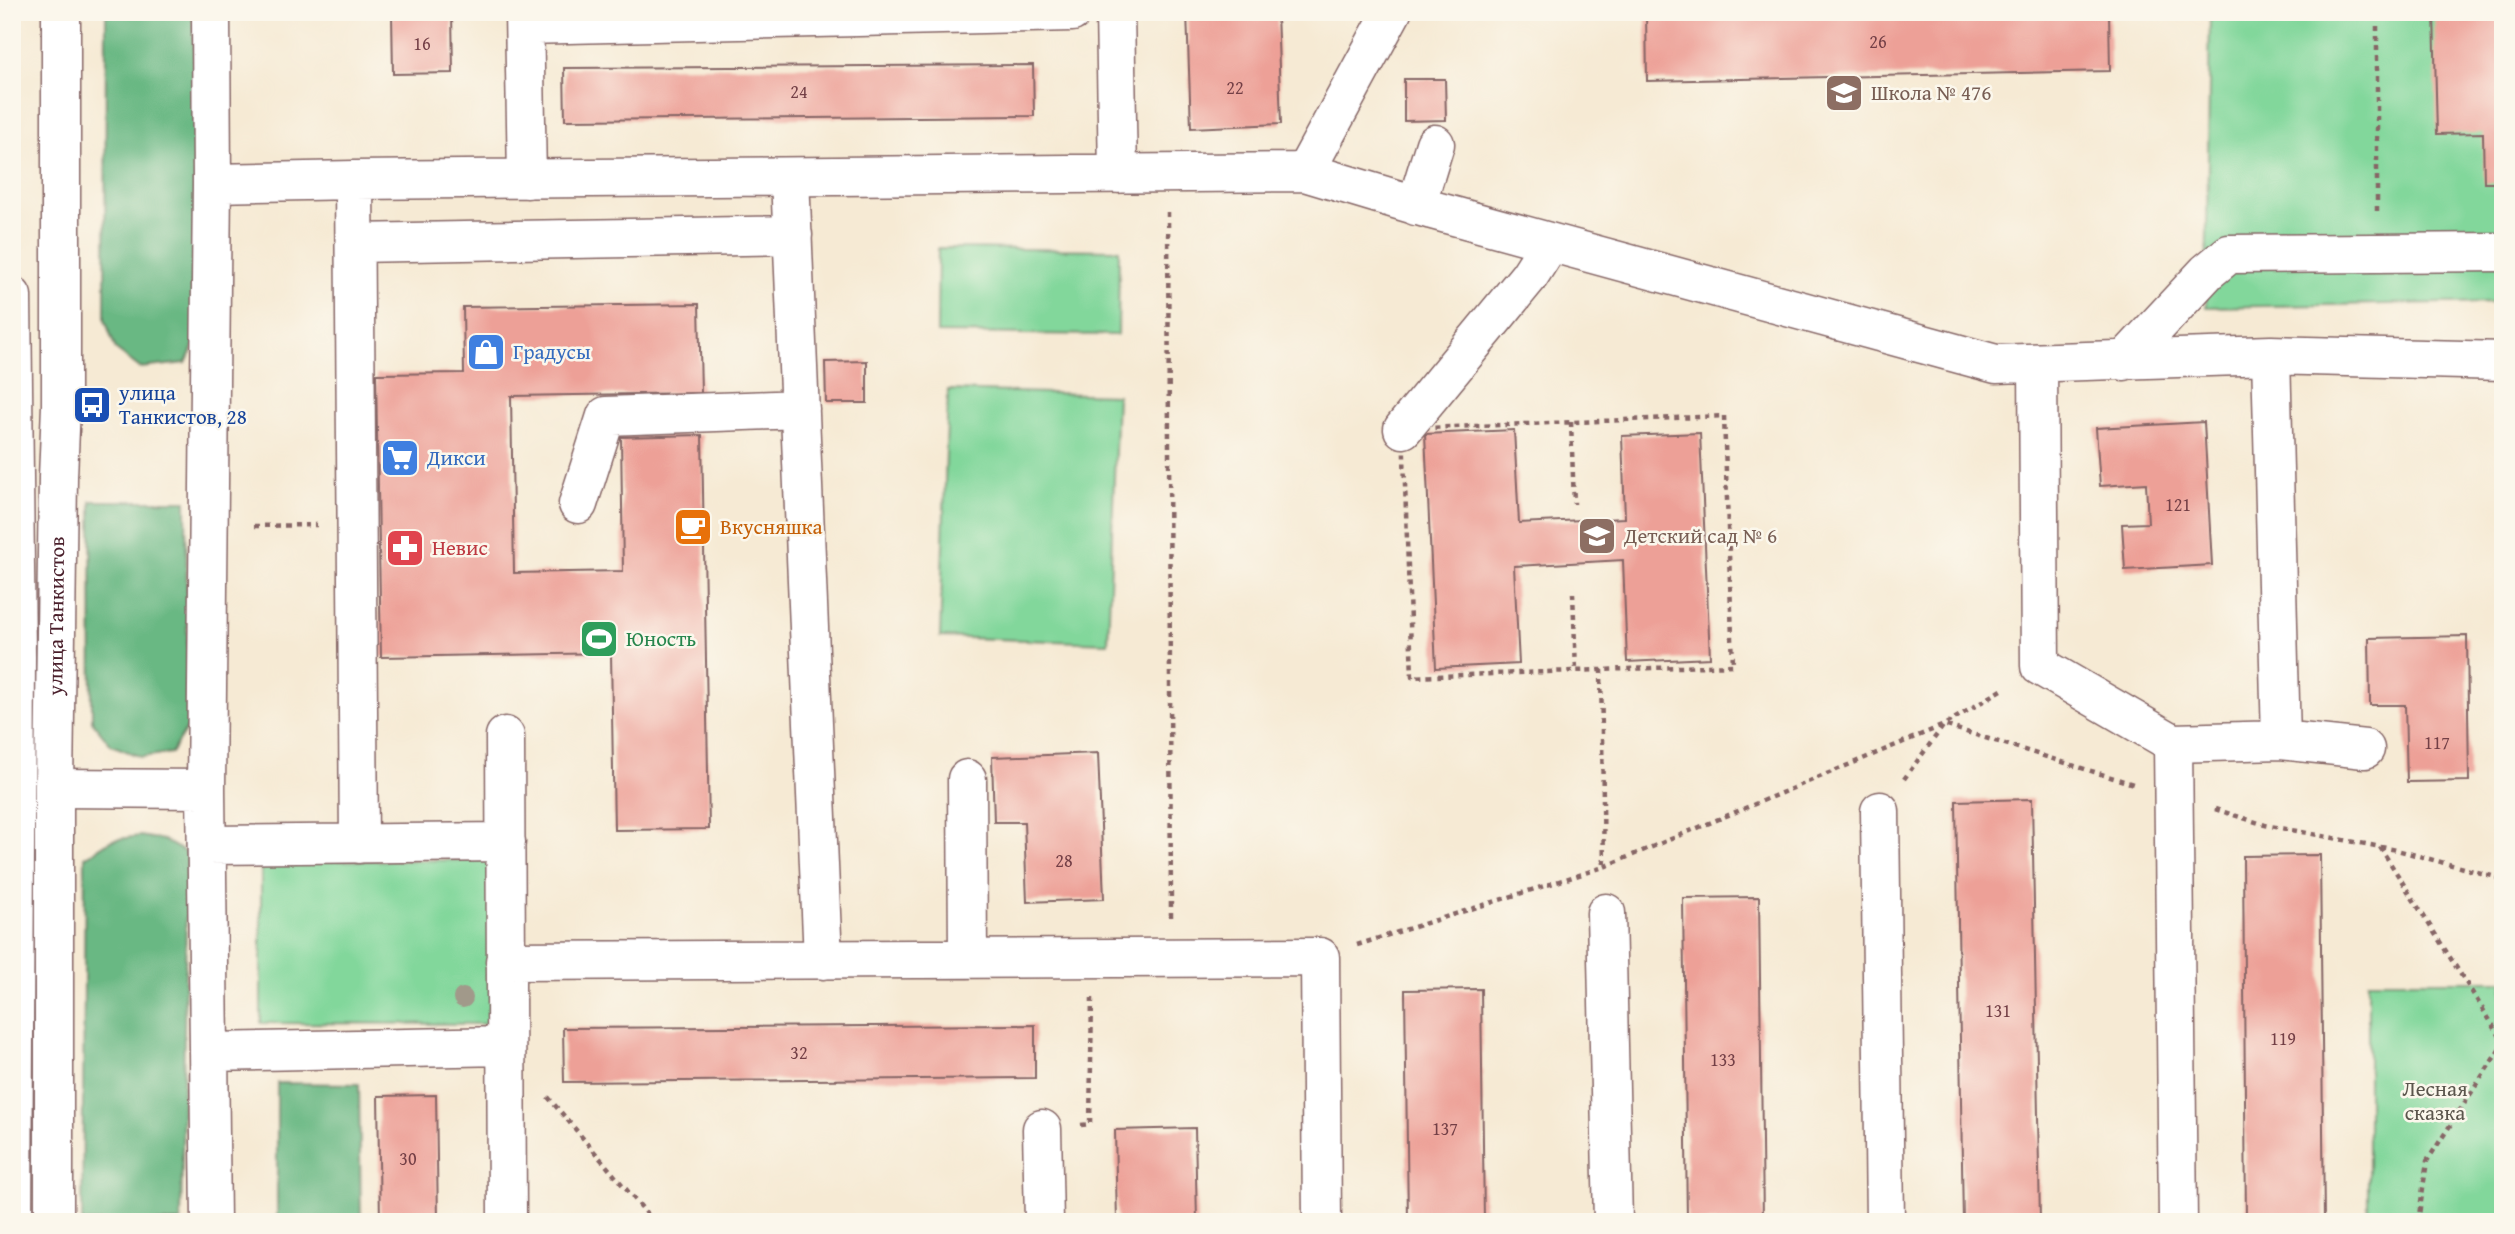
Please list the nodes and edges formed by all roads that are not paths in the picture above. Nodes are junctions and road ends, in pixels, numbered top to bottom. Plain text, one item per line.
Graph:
1 (61, 12) edge
2 (211, 12) edge
3 (1072, 12) edge
4 (1115, 12) edge
5 (1392, 12) edge
6 (524, 19) edge
7 (1435, 144) dead end
8 (1305, 172) junction
9 (1118, 174) junction
10 (790, 177) junction
11 (527, 178) junction
12 (354, 180) junction
13 (212, 183) junction
14 (1416, 206) junction
15 (793, 235) junction
16 (355, 243) junction
17 (1550, 243) junction
18 (2503, 251) edge
19 (12, 296) edge
20 (2271, 355) junction
21 (2123, 361) junction
22 (2503, 361) edge
23 (2038, 364) junction
24 (800, 410) junction
25 (1403, 429) road end
26 (14, 501) edge
27 (578, 504) dead end
28 (505, 736) dead end
29 (2281, 740) junction
30 (2173, 743) junction
31 (2365, 749) dead end
32 (14, 777) edge
33 (967, 779) dead end
34 (54, 788) junction
35 (206, 789) junction
36 (1880, 811) road end
37 (506, 842) junction
38 (359, 844) junction
39 (207, 845) junction
40 (1606, 913) dead end
41 (968, 959) junction
42 (823, 960) junction
43 (505, 961) junction
44 (505, 1045) junction
45 (209, 1052) junction
46 (13, 1054) edge
47 (1042, 1129) road end
48 (13, 1222) edge
49 (54, 1222) edge
50 (211, 1222) edge
51 (506, 1222) edge
52 (1044, 1222) edge
53 (1322, 1222) edge
54 (1613, 1222) edge
55 (1885, 1222) edge
56 (2178, 1222) edge

1 - 34 main road, улица Танкистов
2 - 13 main road
3 - 6 main road
4 - 9 main road
5 - 8 main road
6 - 11 main road
7 - 14 main road
8 - 9 main road
8 - 14 main road
9 - 10 main road
10 - 11 main road
10 - 15 main road
11 - 12 main road
12 - 13 main road
12 - 16 main road
13 - 35 main road
14 - 17 main road
15 - 16 main road
15 - 24 main road
16 - 38 main road
17 - 23 main road
17 - 25 main road
18 - 21 main road
19 - 26 main road, улица Танкистов
20 - 21 main road
20 - 22 main road
20 - 29 main road
21 - 23 main road
23 - 30 main road
24 - 27 main road
24 - 42 main road
26 - 32 main road, улица Танкистов
28 - 37 main road
29 - 30 main road
29 - 31 main road
30 - 56 main road
32 - 34 main road
32 - 46 main road, улица Танкистов
33 - 41 main road
34 - 35 main road
34 - 49 main road, улица Танкистов
35 - 39 main road
36 - 55 main road
37 - 38 main road
37 - 43 main road
38 - 39 main road
39 - 45 main road
40 - 54 main road
41 - 42 main road
41 - 53 main road
42 - 43 main road
43 - 44 main road
44 - 45 main road
44 - 51 main road
45 - 50 main road
46 - 48 main road, улица Танкистов
47 - 52 main road

